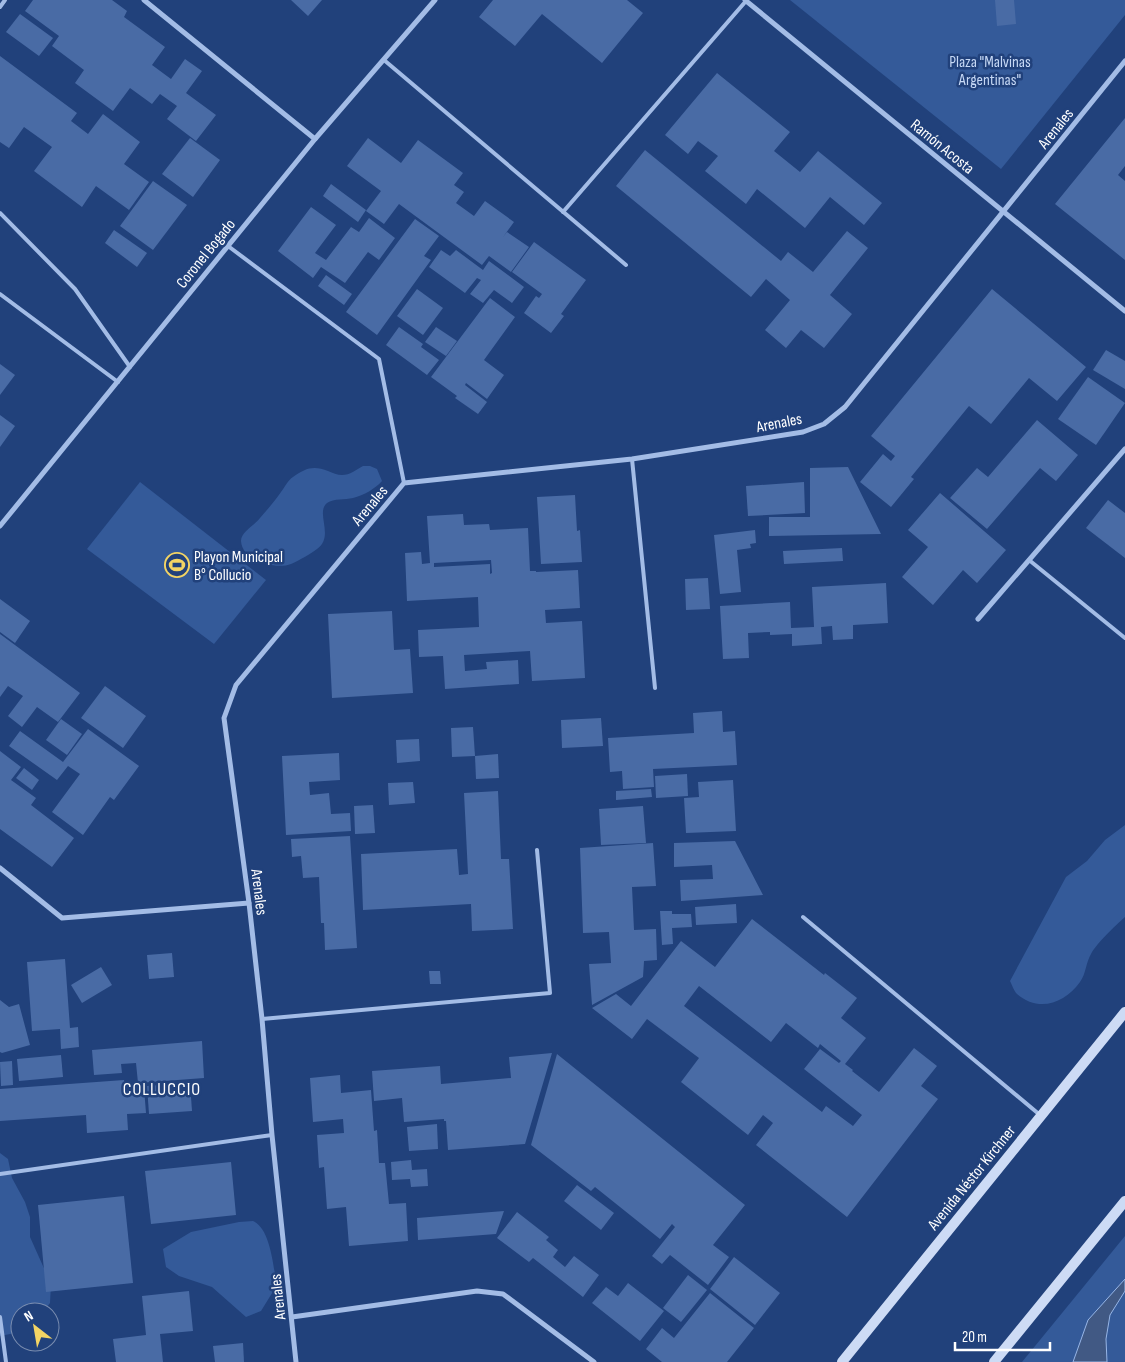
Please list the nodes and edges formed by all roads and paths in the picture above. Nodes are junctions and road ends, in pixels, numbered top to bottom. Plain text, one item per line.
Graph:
1 (5, 0) edge
2 (144, 0) edge
3 (435, 0) edge
4 (745, 0) edge
5 (0, 7) edge
6 (384, 60) junction
7 (1125, 61) edge
8 (315, 139) junction
9 (1003, 211) junction
10 (563, 212) junction
11 (0, 213) edge
12 (228, 246) junction
13 (626, 265) dead end
14 (0, 294) edge
15 (1125, 311) edge
16 (130, 368) junction
17 (118, 382) junction
18 (1125, 449) edge
19 (632, 459) junction
20 (404, 483) junction
21 (0, 526) edge
22 (1029, 560) junction
23 (978, 618) dead end
24 (1125, 638) edge
25 (655, 688) dead end
26 (537, 850) dead end
27 (0, 868) edge
28 (249, 903) junction
29 (803, 917) dead end
30 (1125, 1012) edge
31 (262, 1019) junction
32 (1040, 1115) junction
33 (272, 1135) junction
34 (0, 1174) edge
35 (1125, 1201) edge
36 (292, 1316) junction
37 (0, 1317) edge
38 (6, 1362) edge
39 (296, 1362) edge
40 (594, 1362) edge
41 (842, 1362) edge
42 (994, 1362) edge

1 - 5 lane
2 - 8 street
3 - 6 street, Coronel Bogado
4 - 9 street, Ramón Acosta
4 - 10 lane
6 - 8 street, Coronel Bogado
6 - 10 lane
7 - 9 street, Arenales
8 - 12 street, Coronel Bogado
9 - 15 street, Ramón Acosta
9 - 19 street, Arenales
10 - 13 lane
11 - 16 lane
12 - 16 street, Coronel Bogado
12 - 20 lane
14 - 17 lane
16 - 17 street, Coronel Bogado
17 - 21 street, Coronel Bogado
18 - 22 street
19 - 20 street, Arenales
19 - 25 lane
20 - 28 street, Arenales
22 - 23 street
22 - 24 lane
26 - 31 lane
27 - 28 street
28 - 31 street, Arenales
29 - 32 lane
30 - 32 main road, Avenida Néstor Kirchner
31 - 33 street, Arenales
32 - 41 main road, Avenida Néstor Kirchner
33 - 34 lane
33 - 36 street, Arenales
35 - 42 main road
36 - 39 street, Arenales
36 - 40 street
37 - 38 lane

